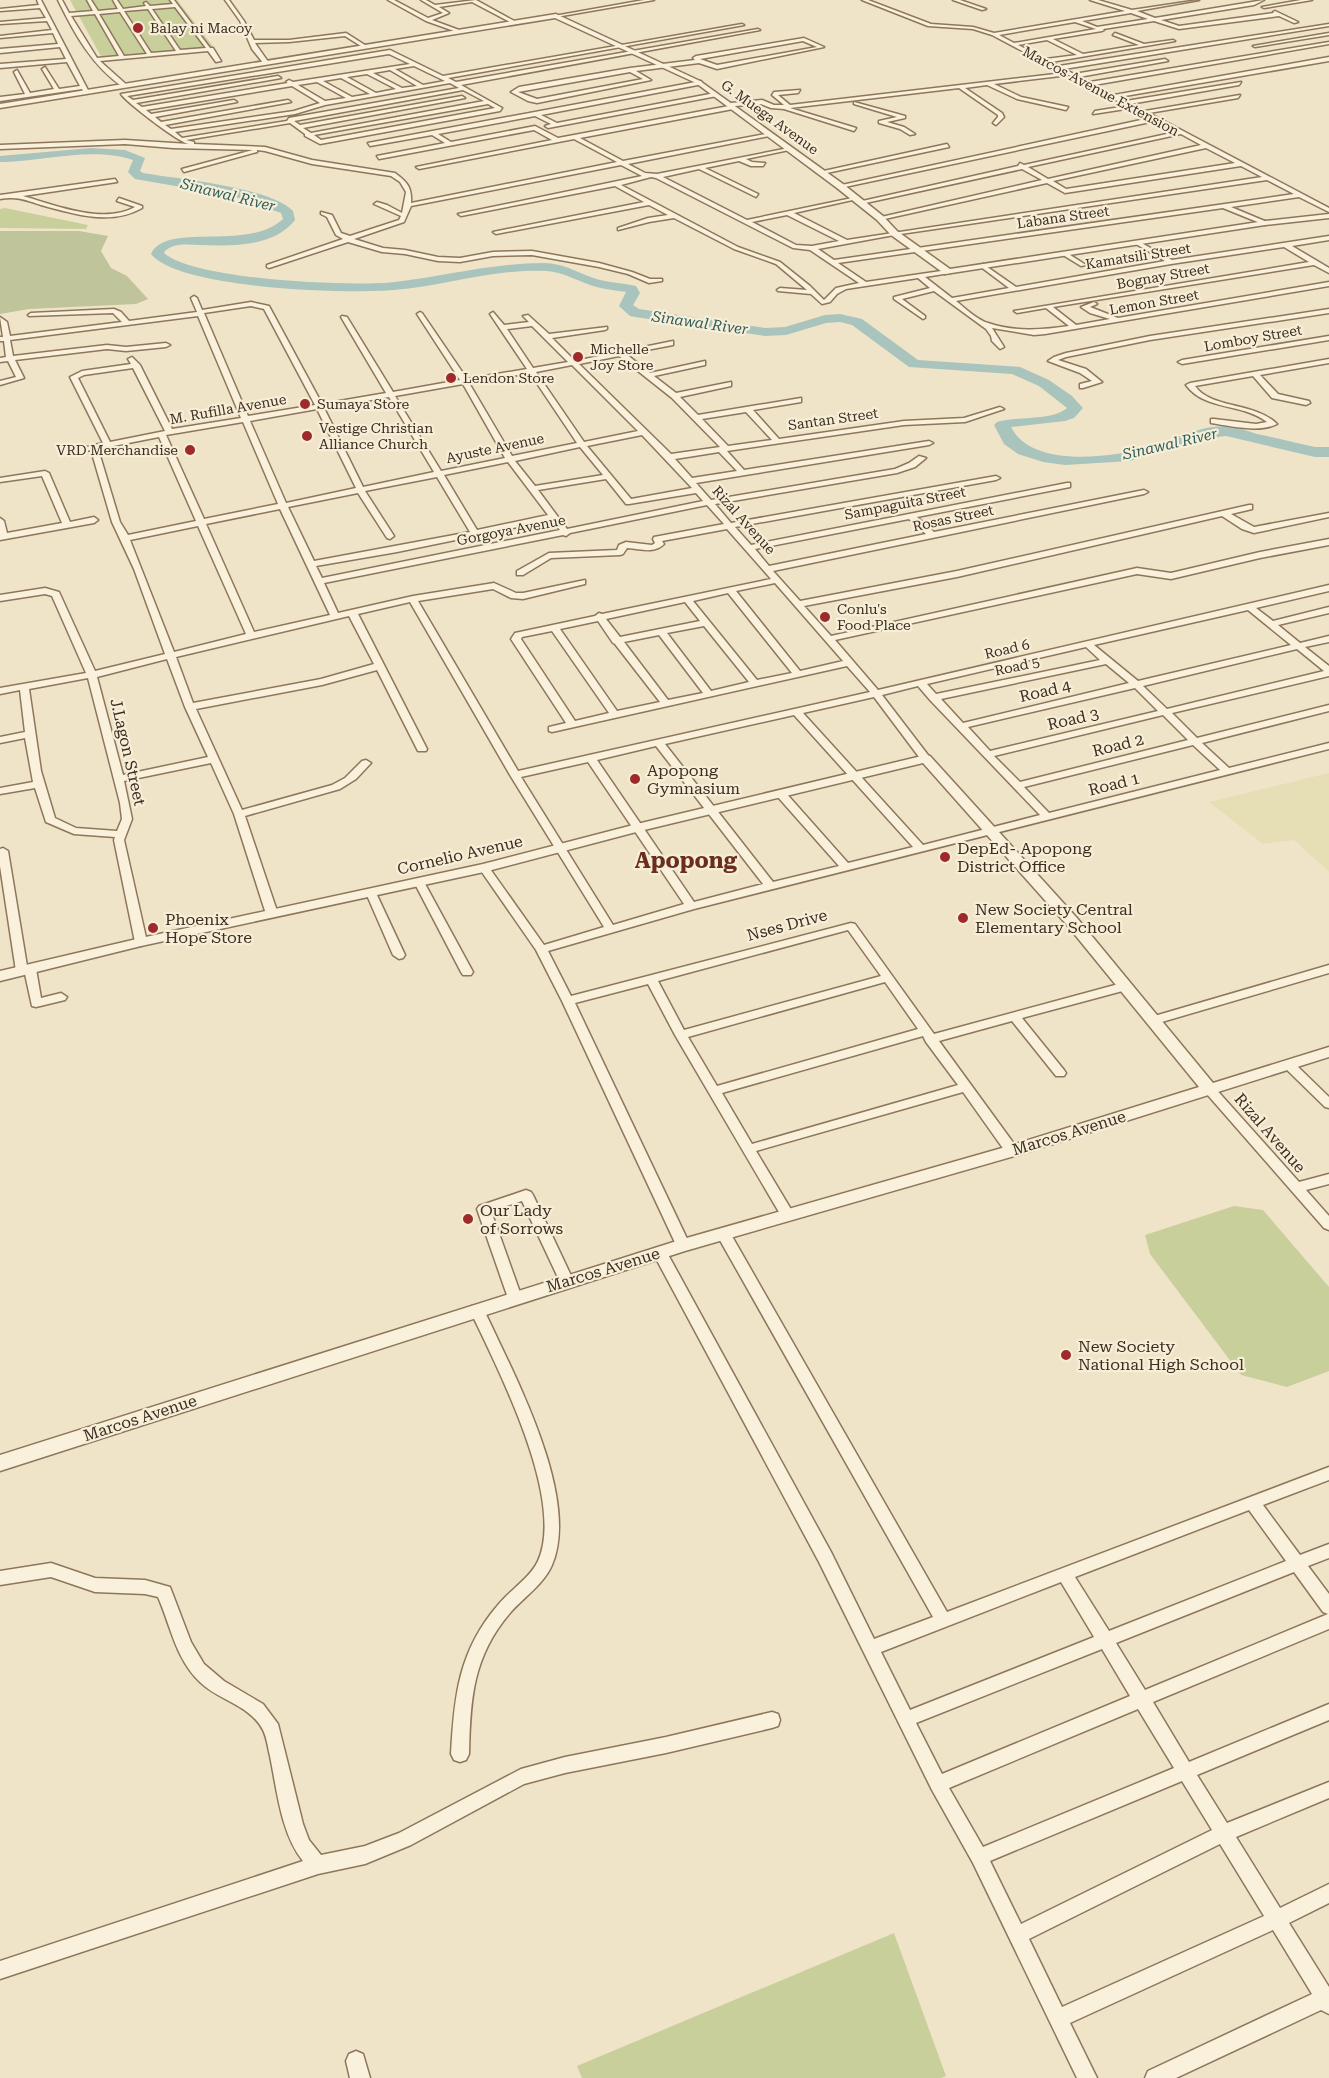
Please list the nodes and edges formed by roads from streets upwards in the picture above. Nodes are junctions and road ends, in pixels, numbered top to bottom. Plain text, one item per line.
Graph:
1 (60, 0) edge
2 (89, 0) edge
3 (115, 0) edge
4 (143, 0) edge
5 (227, 0) edge
6 (390, 0) edge
7 (423, 0) edge
8 (473, 0) edge
9 (652, 0) edge
10 (864, 0) edge
11 (955, 0) edge
12 (1092, 0) edge
13 (1197, 0) edge
14 (1243, 0) edge
15 (1262, 0) edge
16 (1310, 0) edge
17 (40, 2) edge
18 (174, 3) edge
19 (0, 4) edge
20 (1254, 4) junction
21 (436, 6) junction
22 (1264, 7) junction
23 (149, 8) junction
24 (984, 9) dead end
25 (0, 10) edge
26 (122, 10) junction
27 (1130, 11) junction
28 (46, 12) junction
29 (97, 13) junction
30 (1281, 14) junction
31 (68, 15) junction
32 (0, 16) edge
33 (556, 16) junction
34 (49, 19) junction
35 (428, 20) junction
36 (1075, 20) junction
37 (1154, 20) junction
38 (1295, 20) junction
39 (514, 22) junction
40 (0, 23) edge
41 (1285, 24) dead end
42 (52, 25) junction
43 (742, 25) dead end
44 (1163, 26) junction
45 (1328, 26) edge
46 (1314, 27) junction
47 (1154, 28) dead end
48 (1100, 29) junction
49 (0, 30) edge
50 (758, 30) dead end
51 (457, 31) junction
52 (1134, 31) dead end
53 (55, 32) junction
54 (793, 34) dead end
55 (994, 34) junction
56 (1115, 34) junction
57 (1329, 34) edge
58 (0, 37) edge
59 (59, 38) junction
60 (804, 39) junction
61 (1048, 39) junction
62 (1236, 39) junction
63 (1177, 40) dead end
64 (253, 42) junction
65 (1220, 42) junction
66 (1329, 43) edge
67 (0, 44) edge
68 (1014, 44) junction
69 (62, 45) junction
70 (1146, 45) junction
71 (1202, 45) junction
72 (622, 46) junction
73 (1255, 46) junction
74 (366, 47) junction
75 (211, 49) junction
76 (0, 51) edge
77 (65, 52) junction
78 (179, 52) junction
79 (636, 52) junction
80 (55, 53) dead end
81 (726, 53) junction
82 (1274, 53) junction
83 (44, 54) dead end
84 (1149, 54) junction
85 (150, 55) junction
86 (1083, 56) junction
87 (1255, 56) junction
88 (404, 57) junction
89 (0, 58) edge
90 (123, 58) junction
91 (723, 59) junction
92 (1238, 59) junction
93 (1329, 59) edge
94 (69, 60) junction
95 (96, 60) junction
96 (218, 60) dead end
97 (1045, 61) junction
98 (1166, 61) junction
99 (701, 62) junction
100 (263, 63) junction
101 (740, 63) junction
102 (416, 64) junction
103 (1303, 64) junction
104 (0, 66) edge
105 (666, 66) junction
106 (74, 67) junction
107 (390, 68) junction
108 (1184, 68) junction
109 (45, 69) junction
110 (1059, 69) junction
111 (1317, 69) dead end
112 (36, 70) dead end
113 (270, 70) junction
114 (630, 70) junction
115 (26, 71) dead end
116 (17, 72) junction
117 (368, 72) junction
118 (8, 73) dead end
119 (1071, 75) junction
120 (341, 76) junction
121 (281, 77) junction
122 (1040, 77) junction
123 (441, 78) junction
124 (317, 80) junction
125 (1210, 80) junction
126 (1251, 81) dead end
127 (452, 83) junction
128 (701, 83) junction
129 (988, 83) junction
130 (291, 84) junction
131 (1088, 84) junction
132 (125, 86) junction
133 (959, 86) junction
134 (1225, 86) junction
135 (423, 87) junction
136 (266, 88) junction
137 (465, 88) junction
138 (1111, 88) dead end
139 (84, 89) junction
140 (57, 90) junction
141 (401, 90) junction
142 (1100, 90) junction
143 (798, 91) dead end
144 (28, 95) junction
145 (376, 95) junction
146 (478, 95) junction
147 (715, 95) junction
148 (1238, 96) dead end
149 (1112, 97) junction
150 (0, 99) edge
151 (352, 99) junction
152 (242, 101) dead end
153 (840, 101) junction
154 (131, 102) junction
155 (288, 102) junction
156 (489, 102) junction
157 (324, 103) junction
158 (1124, 103) junction
159 (0, 106) edge
160 (732, 106) junction
161 (873, 106) junction
162 (789, 107) junction
163 (1131, 107) junction
164 (782, 108) junction
165 (1066, 108) dead end
166 (141, 109) junction
167 (298, 110) junction
168 (1095, 113) dead end
169 (1142, 113) junction
170 (536, 114) junction
171 (149, 117) junction
172 (1154, 119) junction
173 (289, 121) junction
174 (881, 122) junction
175 (996, 123) dead end
176 (159, 124) junction
177 (555, 124) junction
178 (297, 127) junction
179 (535, 128) junction
180 (854, 129) dead end
181 (171, 131) junction
182 (433, 133) junction
183 (1179, 133) junction
184 (769, 134) junction
185 (912, 134) dead end
186 (307, 135) junction
187 (575, 137) junction
188 (181, 139) junction
189 (556, 140) junction
190 (449, 143) junction
191 (370, 144) dead end
192 (946, 146) dead end
193 (1205, 146) junction
194 (0, 147) edge
195 (286, 148) dead end
196 (265, 149) junction
197 (787, 149) junction
198 (1001, 153) junction
199 (379, 157) dead end
200 (1008, 158) dead end
201 (738, 159) junction
202 (1016, 162) dead end
203 (622, 163) junction
204 (763, 164) dead end
205 (1240, 164) junction
206 (419, 166) dead end
207 (699, 167) junction
208 (1023, 167) junction
209 (184, 170) dead end
210 (822, 172) junction
211 (654, 176) junction
212 (115, 181) dead end
213 (588, 181) dead end
214 (1048, 181) junction
215 (616, 184) junction
216 (1265, 184) junction
217 (840, 186) junction
218 (593, 188) junction
219 (14, 195) junction
220 (756, 195) dead end
221 (1299, 195) junction
222 (1279, 196) junction
223 (0, 197) edge
224 (120, 200) dead end
225 (858, 200) junction
226 (650, 203) junction
227 (377, 204) dead end
228 (408, 205) junction
229 (1224, 206) junction
230 (1329, 210) edge
231 (787, 212) junction
232 (323, 213) dead end
233 (461, 214) dead end
234 (404, 215) junction
235 (675, 216) junction
236 (1329, 216) edge
237 (880, 218) junction
238 (745, 222) junction
239 (1265, 223) junction
240 (620, 229) dead end
241 (496, 232) dead end
242 (894, 233) junction
243 (347, 238) junction
244 (1328, 239) edge
245 (846, 242) junction
246 (1138, 243) junction
247 (1286, 245) junction
248 (795, 247) junction
249 (812, 248) junction
250 (785, 250) dead end
251 (916, 250) junction
252 (776, 252) dead end
253 (1065, 254) junction
254 (759, 255) junction
255 (831, 262) junction
256 (1171, 262) junction
257 (1314, 263) junction
258 (1083, 265) dead end
259 (268, 266) dead end
260 (983, 266) junction
261 (1066, 271) dead end
262 (1329, 271) edge
263 (948, 272) junction
264 (1094, 275) junction
265 (920, 277) junction
266 (660, 280) dead end
267 (865, 284) junction
268 (1329, 284) edge
269 (936, 289) junction
270 (1015, 289) junction
271 (780, 290) dead end
272 (813, 292) junction
273 (194, 298) dead end
274 (952, 300) junction
275 (1089, 300) junction
276 (1047, 306) junction
277 (1017, 311) dead end
278 (1329, 311) edge
279 (200, 313) junction
280 (420, 314) dead end
281 (493, 314) dead end
282 (31, 315) dead end
283 (526, 315) dead end
284 (344, 317) dead end
285 (923, 317) dead end
286 (0, 319) edge
287 (1119, 321) junction
288 (128, 323) junction
289 (534, 324) junction
290 (984, 325) junction
291 (504, 327) junction
292 (605, 328) dead end
293 (1076, 328) junction
294 (546, 337) junction
295 (3, 338) edge
296 (1329, 338) edge
297 (670, 343) dead end
298 (166, 345) dead end
299 (1000, 347) dead end
300 (126, 349) junction
301 (621, 354) junction
302 (10, 358) junction
303 (0, 360) edge
304 (1329, 361) edge
305 (1182, 362) dead end
306 (574, 363) junction
307 (702, 363) dead end
308 (136, 365) junction
309 (532, 369) junction
310 (649, 375) junction
311 (1256, 375) junction
312 (465, 382) junction
313 (0, 383) edge
314 (728, 384) dead end
315 (1083, 386) dead end
316 (390, 394) junction
317 (675, 396) junction
318 (798, 400) dead end
319 (1306, 403) dead end
320 (320, 408) junction
321 (748, 409) junction
322 (1000, 409) dead end
323 (695, 418) junction
324 (245, 420) junction
325 (1214, 421) dead end
326 (643, 432) junction
327 (166, 434) junction
328 (777, 441) junction
329 (929, 443) dead end
330 (582, 444) junction
331 (108, 445) junction
332 (94, 448) junction
333 (723, 449) junction
334 (75, 451) dead end
335 (669, 457) junction
336 (509, 458) junction
337 (922, 458) dead end
338 (741, 472) junction
339 (437, 474) junction
340 (609, 476) junction
341 (996, 478) dead end
342 (0, 480) edge
343 (690, 481) junction
344 (1067, 485) dead end
345 (360, 489) junction
346 (532, 489) junction
347 (697, 490) junction
348 (1144, 492) dead end
349 (707, 503) junction
350 (283, 506) junction
351 (1249, 507) dead end
352 (1224, 513) junction
353 (1329, 515) edge
354 (911, 516) junction
355 (552, 517) junction
356 (94, 520) dead end
357 (0, 521) edge
358 (200, 523) junction
359 (67, 525) junction
360 (727, 526) junction
361 (474, 532) junction
362 (566, 533) junction
363 (2, 536) edge
364 (390, 536) dead end
365 (933, 536) junction
366 (125, 538) junction
367 (1329, 542) edge
368 (748, 548) junction
369 (311, 564) junction
370 (768, 569) junction
371 (520, 573) dead end
372 (777, 580) junction
373 (320, 581) junction
374 (582, 582) dead end
375 (1329, 588) edge
376 (729, 589) junction
377 (0, 598) edge
378 (686, 598) junction
379 (413, 599) junction
380 (798, 604) junction
381 (1250, 607) junction
382 (1329, 610) edge
383 (352, 612) junction
384 (334, 615) junction
385 (599, 616) junction
386 (704, 623) junction
387 (1271, 624) junction
388 (554, 627) junction
389 (661, 632) junction
390 (251, 635) junction
391 (829, 639) junction
392 (1329, 639) edge
393 (616, 641) junction
394 (1087, 644) junction
395 (1298, 646) junction
396 (169, 655) junction
397 (1107, 661) junction
398 (848, 663) junction
399 (379, 666) junction
400 (1329, 672) edge
401 (798, 674) junction
402 (92, 675) junction
403 (754, 683) junction
404 (920, 683) junction
405 (1136, 684) junction
406 (24, 686) junction
407 (0, 691) edge
408 (708, 693) junction
409 (876, 693) junction
410 (933, 698) junction
411 (666, 704) junction
412 (190, 707) junction
413 (1329, 708) edge
414 (796, 712) junction
415 (1165, 712) junction
416 (615, 715) junction
417 (572, 724) junction
418 (962, 726) junction
419 (552, 729) dead end
420 (30, 734) junction
421 (0, 740) edge
422 (1197, 741) junction
423 (659, 744) junction
424 (1329, 746) edge
425 (422, 749) dead end
426 (988, 754) junction
427 (214, 759) junction
428 (591, 759) junction
429 (926, 759) junction
430 (366, 763) dead end
431 (1226, 771) junction
432 (515, 775) junction
433 (854, 776) junction
434 (119, 779) junction
435 (41, 784) junction
436 (1017, 786) junction
437 (0, 791) edge
438 (781, 794) junction
439 (712, 811) junction
440 (239, 814) junction
441 (1046, 816) junction
442 (637, 828) junction
443 (993, 831) junction
444 (122, 834) junction
445 (562, 848) junction
446 (920, 848) junction
447 (3, 851) dead end
448 (846, 867) junction
449 (484, 868) junction
450 (419, 882) junction
451 (771, 887) junction
452 (371, 893) junction
453 (691, 906) junction
454 (272, 914) junction
455 (611, 930) junction
456 (141, 942) junction
457 (541, 949) junction
458 (399, 956) dead end
459 (1329, 969) edge
460 (26, 970) junction
461 (467, 972) dead end
462 (0, 976) edge
463 (886, 978) junction
464 (652, 980) junction
465 (1126, 986) junction
466 (61, 997) dead end
467 (568, 1001) junction
468 (1014, 1016) junction
469 (1155, 1020) junction
470 (681, 1035) junction
471 (928, 1035) junction
472 (1329, 1052) edge
473 (1289, 1065) junction
474 (1060, 1073) dead end
475 (965, 1087) junction
476 (1210, 1090) junction
477 (714, 1091) junction
478 (1329, 1104) edge
479 (748, 1149) junction
480 (1012, 1151) junction
481 (1329, 1179) edge
482 (1296, 1188) junction
483 (788, 1216) junction
484 (1329, 1225) edge
485 (724, 1235) junction
486 (683, 1245) junction
487 (660, 1253) junction
488 (567, 1281) junction
489 (515, 1298) junction
490 (477, 1310) junction
491 (0, 1463) edge
492 (1329, 1473) edge
493 (1253, 1503) junction
494 (1329, 1551) edge
495 (1298, 1563) junction
496 (1064, 1573) junction
497 (0, 1578) edge
498 (1329, 1607) edge
499 (942, 1620) junction
500 (1329, 1621) edge
501 (1105, 1639) junction
502 (871, 1648) junction
503 (1142, 1699) junction
504 (1329, 1712) edge
505 (906, 1719) junction
506 (772, 1720) dead end
507 (460, 1754) dead end
508 (1186, 1772) junction
509 (938, 1784) junction
510 (1329, 1790) edge
511 (1224, 1833) junction
512 (979, 1857) junction
513 (318, 1865) junction
514 (1329, 1893) edge
515 (1276, 1919) junction
516 (1018, 1935) junction
517 (0, 1970) edge
518 (1328, 1999) edge
519 (1057, 2019) junction
520 (1087, 2078) edge
521 (1155, 2078) edge

1 - 31 street
2 - 29 street
3 - 26 street
4 - 23 street
5 - 64 street
6 - 35 street
7 - 21 street
8 - 21 street
8 - 39 street
9 - 33 street
10 - 55 street, Marcos Avenue Extension
11 - 24 street
12 - 27 street
13 - 27 street
14 - 20 street
15 - 20 street
16 - 22 street
17 - 19 street
17 - 25 street
17 - 28 street
18 - 23 street
18 - 75 street
20 - 22 street
20 - 37 street
21 - 35 street
22 - 30 street
23 - 26 street
23 - 78 street
26 - 29 street
26 - 85 street
27 - 36 street
27 - 37 street
28 - 32 street
28 - 34 street
29 - 31 street
29 - 90 street
30 - 38 street
30 - 44 street
31 - 95 street
33 - 39 street
33 - 72 street, G. Muega Avenue
34 - 40 street
34 - 42 street
35 - 51 street
36 - 48 street
36 - 55 street
37 - 44 street
37 - 48 street
38 - 41 street
38 - 46 street
39 - 51 street
42 - 49 street
42 - 53 street
43 - 72 street
44 - 47 street
45 - 46 street
46 - 62 street
48 - 56 street
48 - 61 street
50 - 79 street
51 - 74 street
52 - 56 street
53 - 58 street
53 - 59 street
54 - 60 street
55 - 68 street, Marcos Avenue Extension
56 - 70 street
57 - 73 street
59 - 67 street
59 - 69 street
60 - 81 street
60 - 101 street
61 - 68 street
61 - 86 street
62 - 65 street
62 - 73 street
63 - 70 street
64 - 74 street
64 - 100 street
65 - 71 street
65 - 87 street
66 - 82 street
68 - 97 street, Marcos Avenue Extension
69 - 76 street
69 - 77 street
70 - 86 street
71 - 84 street
71 - 92 street
72 - 79 street, G. Muega Avenue
72 - 123 street
73 - 82 street
74 - 100 street
75 - 78 street
75 - 96 street
77 - 80 street
77 - 94 street
78 - 85 street
79 - 105 street, G. Muega Avenue
79 - 127 street
81 - 91 street
81 - 99 street
82 - 87 street
82 - 103 street
83 - 89 street
84 - 98 street
84 - 110 street
85 - 90 street
86 - 97 street
87 - 92 street
88 - 102 street
88 - 113 street
88 - 121 street
90 - 95 street
91 - 99 street
91 - 101 street
92 - 108 street
93 - 103 street
94 - 104 street
94 - 106 street
95 - 132 street
97 - 110 street, Marcos Avenue Extension
98 - 108 street
98 - 119 street
99 - 101 street
99 - 105 street
100 - 113 street
100 - 132 street
102 - 107 street
102 - 123 street
103 - 111 street
103 - 125 street
105 - 114 street
105 - 128 street, G. Muega Avenue
106 - 109 street
106 - 139 street
107 - 117 street
107 - 135 street
108 - 125 street
108 - 131 street
109 - 112 street
109 - 140 street
110 - 119 street, Marcos Avenue Extension
110 - 122 street
113 - 121 street
113 - 154 street
114 - 114 street
115 - 116 street
116 - 118 street
116 - 144 street
117 - 120 street
117 - 141 street
119 - 122 street
119 - 131 street, Marcos Avenue Extension
120 - 124 street
120 - 145 street
121 - 130 street
121 - 154 street
122 - 129 street
123 - 127 street
124 - 130 street
124 - 151 street
125 - 134 street
125 - 149 street
126 - 134 street
127 - 135 street
127 - 137 street
128 - 147 street, G. Muega Avenue
128 - 170 street
129 - 133 street
129 - 165 street
130 - 136 street
130 - 157 street
131 - 142 street, Marcos Avenue Extension
132 - 139 street
133 - 153 street
133 - 175 street
134 - 158 street
135 - 141 street
136 - 155 street
136 - 166 street
137 - 146 street
137 - 173 street
138 - 142 street
139 - 140 street
139 - 159 street
140 - 144 street
141 - 145 street
142 - 149 street, Marcos Avenue Extension
143 - 162 street
144 - 150 street
145 - 151 street
146 - 156 street
146 - 178 street
147 - 160 street, G. Muega Avenue
147 - 177 street
148 - 169 street
149 - 158 street, Marcos Avenue Extension
151 - 157 street
152 - 171 street
153 - 161 street
153 - 162 street
154 - 166 street
155 - 167 street
155 - 176 street
156 - 186 street
156 - 186 street
157 - 167 street
158 - 163 street, Marcos Avenue Extension
160 - 164 street
160 - 184 street, G. Muega Avenue
160 - 187 street
161 - 174 street
161 - 174 street
162 - 164 street
163 - 168 street
163 - 169 street, Marcos Avenue Extension
164 - 180 street
166 - 171 street
167 - 173 street
167 - 181 street
169 - 172 street, Marcos Avenue Extension
170 - 177 street
170 - 182 street
171 - 176 street
172 - 183 street, Marcos Avenue Extension
172 - 198 street
173 - 178 street
173 - 188 street
174 - 185 street
176 - 181 street
177 - 179 street
178 - 186 street
179 - 189 street
179 - 190 street
181 - 188 street
182 - 190 street
182 - 191 street
183 - 193 street, Marcos Avenue Extension
183 - 208 street
184 - 197 street, G. Muega Avenue
184 - 203 street
187 - 189 street
187 - 203 street
188 - 195 street
189 - 206 street
190 - 199 street
192 - 210 street
193 - 205 street, Marcos Avenue Extension
193 - 214 street
194 - 196 street
196 - 209 street
196 - 228 street
197 - 201 street
197 - 210 street, G. Muega Avenue
198 - 200 street
198 - 217 street
201 - 204 street
201 - 207 street
202 - 208 street
203 - 211 street
203 - 228 street
205 - 214 street
205 - 216 street, Marcos Avenue Extension
207 - 211 street
207 - 220 street
208 - 214 street
208 - 225 street
210 - 217 street, G. Muega Avenue
211 - 215 street
211 - 238 street
212 - 219 street
213 - 218 street
214 - 237 street
215 - 218 street
215 - 226 street
216 - 221 street, Marcos Avenue Extension
216 - 222 street
216 - 242 street
217 - 225 street, G. Muega Avenue
218 - 233 street
219 - 223 street
219 - 224 street
221 - 222 street, Labana Street
221 - 230 street, Marcos Avenue Extension
222 - 229 street, Labana Street
225 - 231 street
225 - 237 street, G. Muega Avenue
226 - 235 street
226 - 241 street
227 - 234 street
228 - 234 street
229 - 239 street
229 - 251 street, Labana Street
231 - 238 street
231 - 245 street
232 - 243 street
234 - 243 street
235 - 240 street
235 - 254 street
236 - 239 street
237 - 242 street, G. Muega Avenue
238 - 248 street
239 - 246 street
242 - 245 street
242 - 251 street, G. Muega Avenue
243 - 259 street
243 - 266 street
244 - 247 street, Kamatsili Street
245 - 249 street
246 - 253 street
246 - 256 street
247 - 256 street, Kamatsili Street
247 - 257 street
248 - 249 street
248 - 250 street
249 - 255 street
251 - 255 street, Labana Street
251 - 263 street, G. Muega Avenue
252 - 254 street
253 - 258 street
253 - 260 street
254 - 272 street
255 - 267 street
256 - 264 street, Kamatsili Street
257 - 262 street
257 - 275 street, Bognay Street
260 - 263 street
260 - 270 street
261 - 264 street
263 - 265 street
264 - 270 street, Kamatsili Street
265 - 267 street
265 - 269 street
267 - 272 street
268 - 287 street, Lemon Street
269 - 274 street
269 - 285 street
270 - 274 street, Kamatsili Street
271 - 272 street
273 - 279 street
274 - 290 street
275 - 276 street, Bognay Street
275 - 287 street
276 - 277 street, Bognay Street
276 - 293 street
278 - 315 street
279 - 288 street
279 - 320 street
279 - 324 street
280 - 312 street
281 - 291 street
282 - 288 street
283 - 289 street, Rizal Avenue
284 - 316 street
286 - 295 street
287 - 293 street, Lemon Street
288 - 295 street
289 - 291 street
289 - 294 street, Rizal Avenue
290 - 293 street, Lemon Street
290 - 299 street
291 - 309 street
292 - 294 street
294 - 306 street, Rizal Avenue
295 - 302 street
296 - 305 street, Lomboy Street
297 - 301 street, M. Rufilla Avenue
298 - 300 street
300 - 302 street
300 - 308 street
301 - 306 street, M. Rufilla Avenue
301 - 310 street
302 - 303 street
302 - 313 street
304 - 311 street
306 - 309 street, M. Rufilla Avenue
306 - 326 street, Rizal Avenue
307 - 310 street
308 - 327 street
308 - 331 street
309 - 312 street, M. Rufilla Avenue
309 - 330 street
310 - 317 street
311 - 319 street
311 - 325 street
312 - 316 street, M. Rufilla Avenue
312 - 336 street
314 - 317 street
316 - 320 street, M. Rufilla Avenue
316 - 339 street
317 - 323 street
318 - 321 street
320 - 324 street, M. Rufilla Avenue
320 - 345 street
321 - 323 street
321 - 328 street
322 - 328 street, Santan Street
323 - 333 street
324 - 327 street, M. Rufilla Avenue
324 - 350 street
326 - 330 street, Ayuste Avenue
326 - 335 street, Rizal Avenue
327 - 331 street, M. Rufilla Avenue
327 - 358 street
328 - 333 street, Santan Street
329 - 338 street
330 - 336 street, Ayuste Avenue
330 - 340 street
331 - 332 street, M. Rufilla Avenue
332 - 334 street, M. Rufilla Avenue
332 - 366 street
333 - 335 street, Santan Street
333 - 338 street
335 - 343 street, Rizal Avenue
336 - 339 street, Ayuste Avenue
336 - 346 street
337 - 349 street, Gorgoya Avenue
338 - 343 street
339 - 345 street, Ayuste Avenue
339 - 361 street
340 - 346 street
340 - 347 street
341 - 360 street
342 - 359 street
343 - 347 street, Rizal Avenue
344 - 354 street, Sampaguita Street
345 - 350 street, Ayuste Avenue
345 - 364 street
346 - 355 street
347 - 349 street, Rizal Avenue
348 - 365 street, Rosas Street
349 - 360 street, Rizal Avenue
349 - 362 street, Gorgoya Avenue
350 - 358 street, Ayuste Avenue
350 - 369 street
351 - 352 street
352 - 353 street
352 - 380 street
354 - 365 street
354 - 368 street, Sampaguita Street
355 - 361 street
355 - 362 street
356 - 359 street
357 - 363 street
358 - 366 street, Ayuste Avenue
358 - 390 street
359 - 363 street
360 - 368 street, Rizal Avenue
360 - 371 street
361 - 369 street
362 - 373 street, Gorgoya Avenue
365 - 370 street, Rosas Street
366 - 396 street
367 - 391 street
368 - 370 street, Rizal Avenue
369 - 373 street
370 - 372 street, Rizal Avenue
372 - 376 street
372 - 380 street, Rizal Avenue
373 - 384 street
374 - 379 street
375 - 381 street, Road 6
376 - 378 street
376 - 401 street
377 - 402 street, J.Lagon Street
378 - 385 street
378 - 386 street
379 - 383 street
379 - 432 street
380 - 391 street, Rizal Avenue
381 - 387 street
381 - 394 street, Road 6
382 - 387 street
383 - 384 street
383 - 399 street
384 - 390 street
385 - 388 street
385 - 393 street
386 - 389 street
386 - 403 street
387 - 395 street
388 - 416 street
388 - 417 street
389 - 393 street
389 - 408 street
390 - 396 street
391 - 398 street, Rizal Avenue
392 - 395 street, Road 4
393 - 411 street
394 - 397 street
394 - 404 street, Road 6
395 - 400 street
395 - 405 street, Road 4
396 - 402 street
396 - 412 street
397 - 405 street
397 - 410 street, Road 5
398 - 401 street
398 - 409 street, Rizal Avenue
399 - 412 street
399 - 425 street
400 - 415 street, Road 3
401 - 403 street
402 - 406 street
402 - 434 street, J.Lagon Street
403 - 408 street
404 - 409 street, Road 6
404 - 410 street
405 - 415 street
405 - 418 street, Road 4
406 - 407 street
406 - 420 street
408 - 411 street
409 - 414 street, Road 6
409 - 429 street, Rizal Avenue
410 - 418 street
411 - 416 street
412 - 427 street
413 - 422 street, Road 2
414 - 423 street, Road 6
414 - 433 street
415 - 422 street
415 - 426 street, Road 3
416 - 417 street
417 - 419 street
418 - 426 street
420 - 421 street
420 - 435 street
422 - 431 street
422 - 436 street, Road 2
423 - 428 street, Road 6
423 - 439 street
424 - 431 street, Road 1
426 - 436 street
427 - 434 street
427 - 440 street
428 - 432 street, Road 6
428 - 442 street
429 - 433 street, Cornelio Avenue
429 - 443 street
430 - 440 street
431 - 441 street, Road 1
432 - 445 street
433 - 438 street, Cornelio Avenue
433 - 446 street
434 - 444 street, J.Lagon Street
435 - 437 street
435 - 444 street
436 - 441 street
438 - 439 street, Cornelio Avenue
438 - 448 street
439 - 442 street, Cornelio Avenue
439 - 451 street
440 - 454 street
441 - 443 street, Road 1
442 - 445 street, Cornelio Avenue
442 - 453 street
443 - 446 street, Road 1
443 - 465 street
444 - 456 street, J.Lagon Street
445 - 449 street, Cornelio Avenue
445 - 455 street
446 - 448 street, Road 1
447 - 460 street
448 - 451 street, Road 1
449 - 450 street, Cornelio Avenue
449 - 457 street
450 - 452 street, Cornelio Avenue
450 - 461 street
451 - 453 street, Road 1
452 - 454 street, Cornelio Avenue
452 - 458 street
453 - 455 street, Road 1
454 - 456 street, Cornelio Avenue
455 - 457 street, Road 1
456 - 460 street, Cornelio Avenue
457 - 467 street
459 - 469 street
460 - 462 street, Cornelio Avenue
460 - 466 street
463 - 464 street, Nses Drive
463 - 470 street
463 - 471 street, Nses Drive
464 - 467 street, Nses Drive
464 - 470 street
465 - 468 street
465 - 469 street
467 - 486 street
468 - 471 street
468 - 474 street
469 - 476 street
470 - 477 street
471 - 475 street, Nses Drive
471 - 477 street
472 - 473 street
473 - 476 street
473 - 478 street
475 - 479 street
475 - 480 street, Nses Drive
476 - 480 street, Marcos Avenue
476 - 482 street, Rizal Avenue
477 - 479 street
479 - 483 street
480 - 483 street, Marcos Avenue
481 - 482 street
482 - 484 street, Rizal Avenue
483 - 485 street, Marcos Avenue
485 - 486 street, Marcos Avenue
485 - 499 street
486 - 487 street, Marcos Avenue
487 - 488 street, Marcos Avenue
487 - 502 street
488 - 489 street, Marcos Avenue
488 - 489 street
489 - 490 street, Marcos Avenue
490 - 491 street, Marcos Avenue
490 - 507 street
492 - 493 street
493 - 495 street
493 - 496 street
494 - 495 street
495 - 498 street
495 - 501 street
496 - 499 street
496 - 501 street
497 - 513 street
499 - 502 street
500 - 503 street
501 - 503 street
501 - 505 street
502 - 505 street
503 - 508 street
503 - 509 street
504 - 508 street
505 - 509 street
506 - 513 street
508 - 511 street
508 - 512 street
509 - 512 street
510 - 511 street
511 - 515 street
511 - 516 street
512 - 516 street
513 - 517 street
514 - 515 street
515 - 518 street
515 - 519 street
516 - 519 street
518 - 521 street
519 - 520 street

